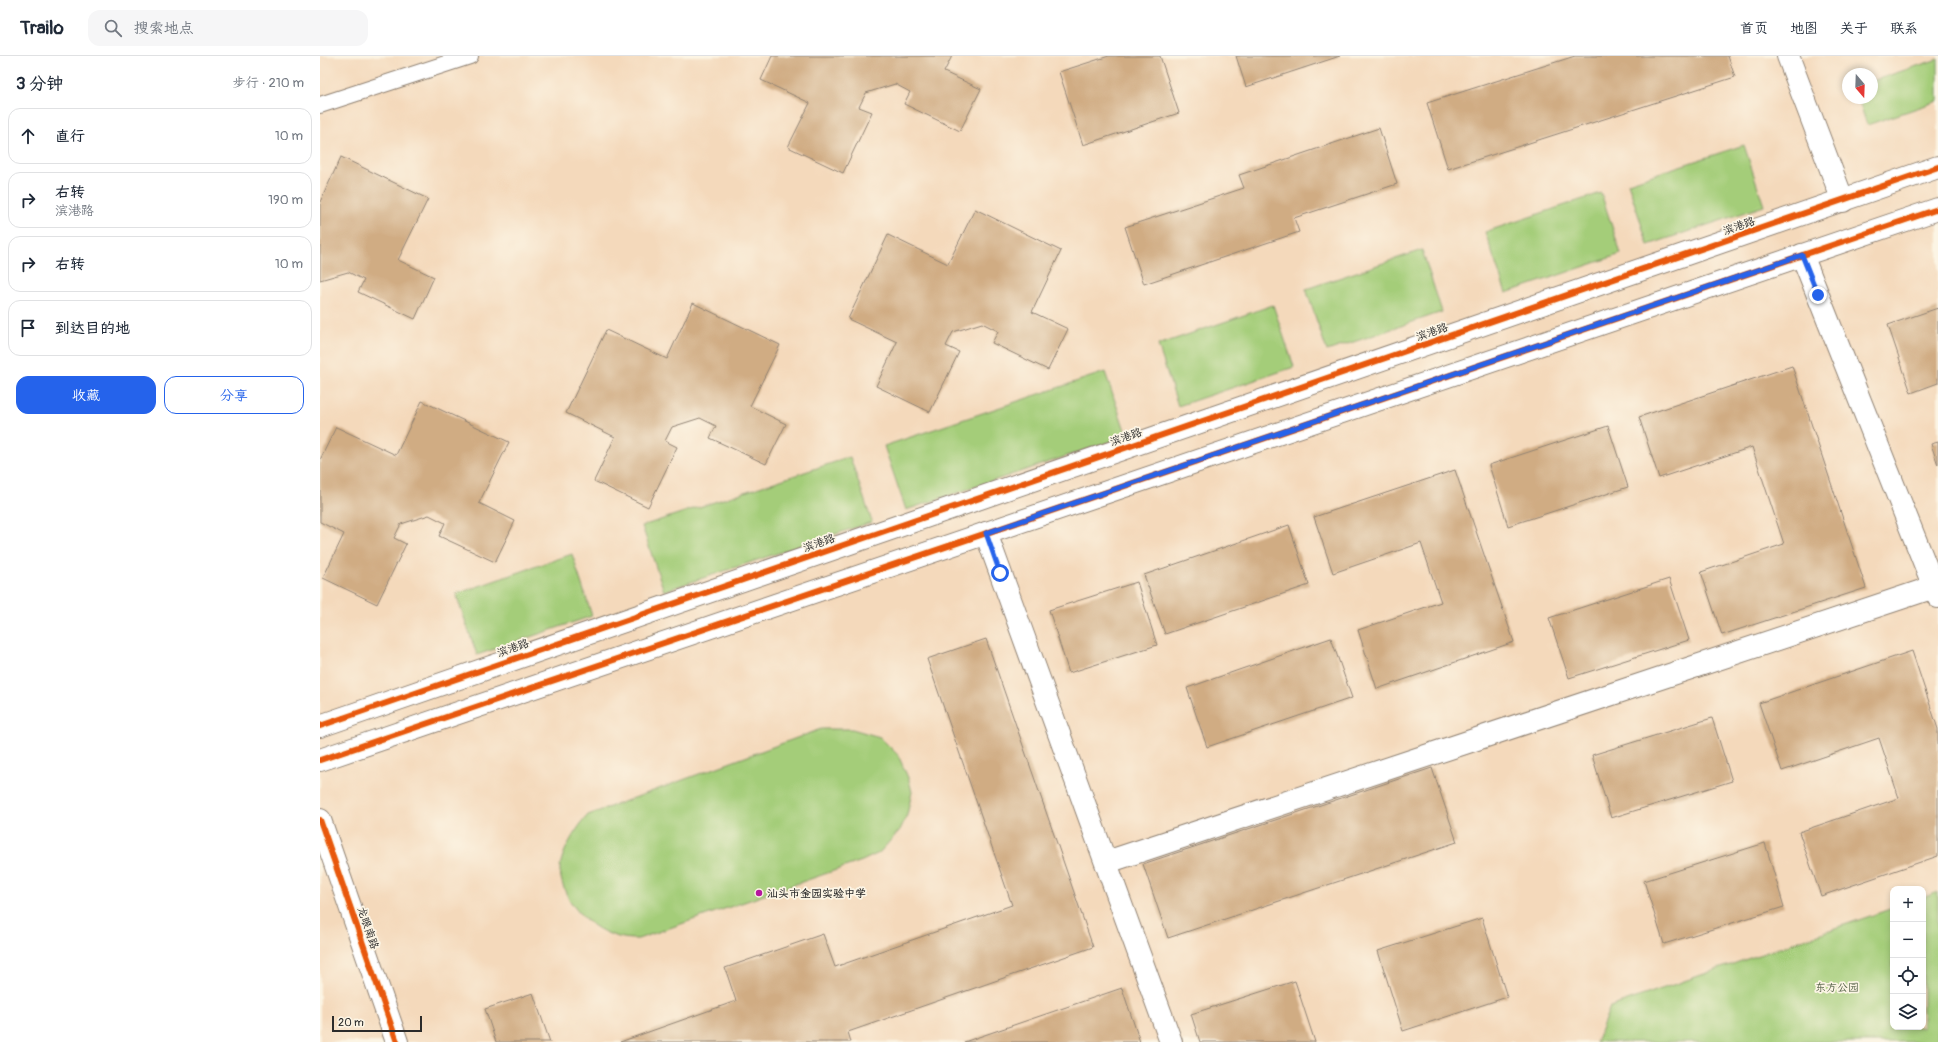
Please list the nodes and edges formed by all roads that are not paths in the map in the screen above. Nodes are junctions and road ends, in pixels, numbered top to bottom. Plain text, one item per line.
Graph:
1 (470, 56) edge
2 (1788, 56) edge
3 (320, 106) edge
4 (1938, 167) edge
5 (1843, 201) junction
6 (1938, 208) edge
7 (1802, 255) junction
8 (986, 533) junction
9 (1936, 592) edge
10 (320, 726) edge
11 (320, 760) edge
12 (320, 820) edge
13 (1107, 862) junction
14 (397, 1042) edge
15 (1171, 1042) edge

1 - 3 lane
2 - 5 street
4 - 5 street, 滨港路
5 - 10 street, 滨港路
6 - 7 street
7 - 8 street
7 - 9 street
8 - 11 street
8 - 13 street
9 - 13 street
12 - 14 street, 龙眼南路
13 - 15 street

